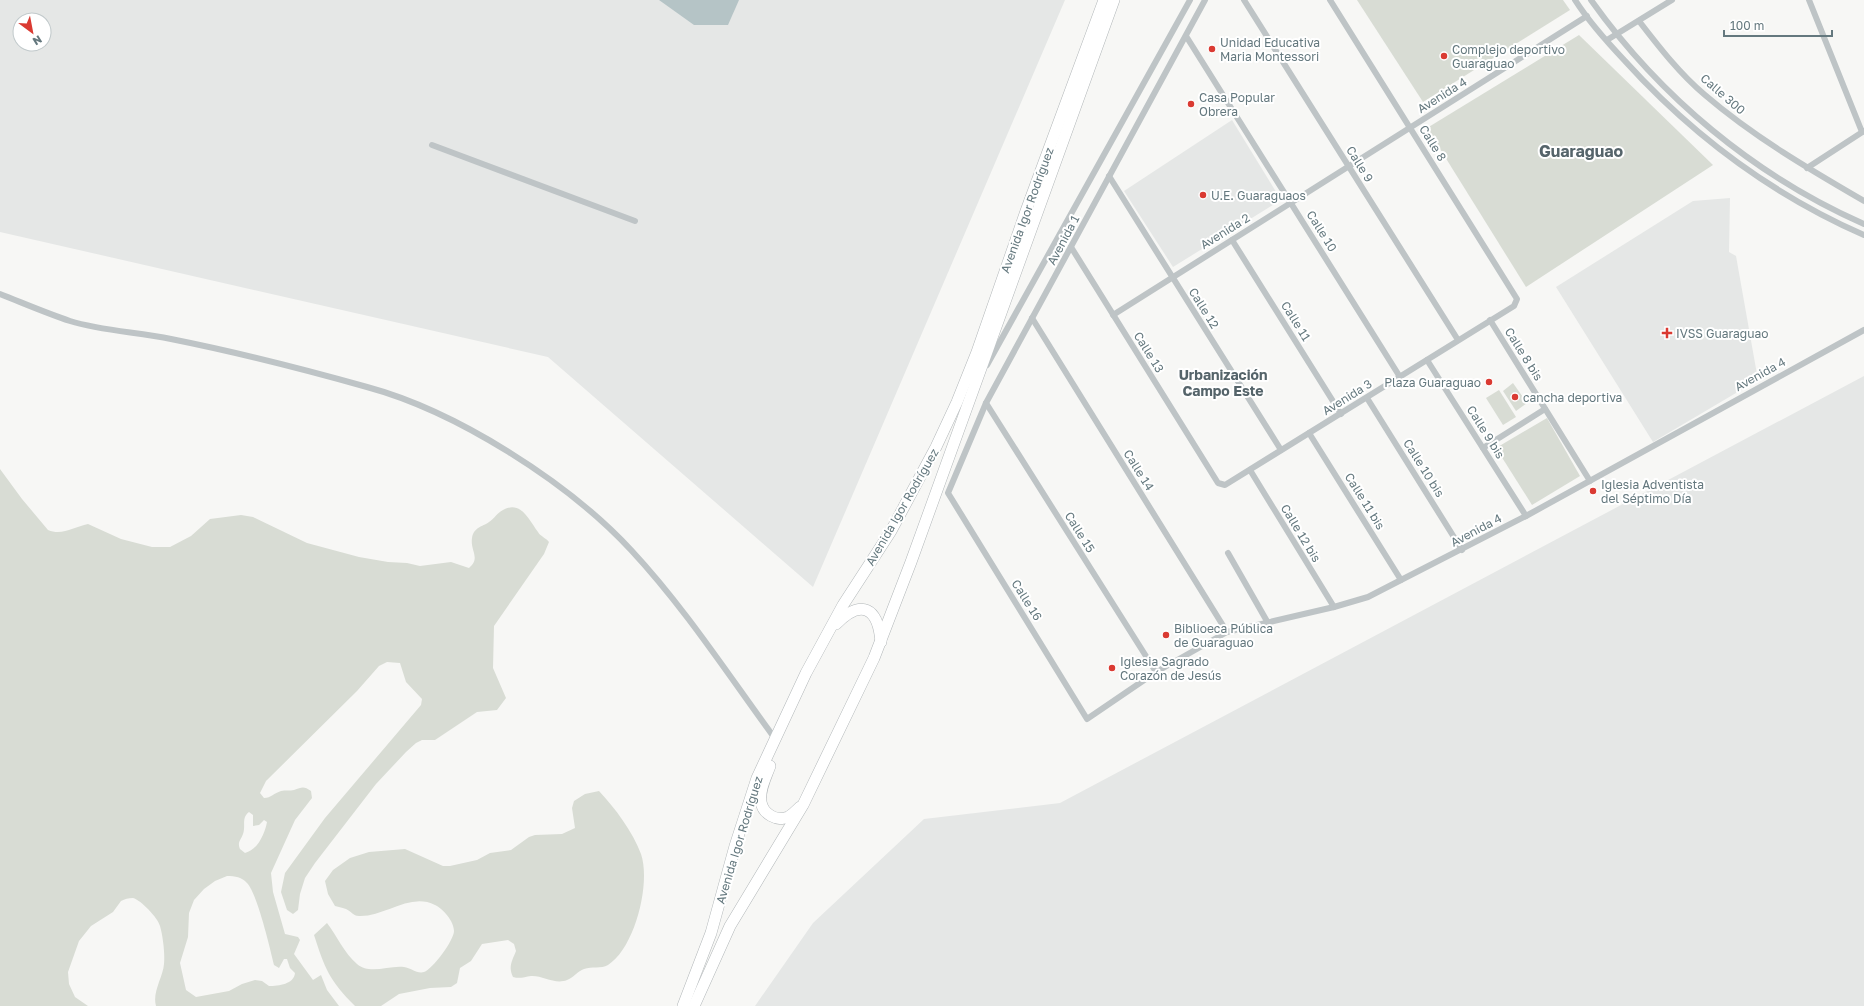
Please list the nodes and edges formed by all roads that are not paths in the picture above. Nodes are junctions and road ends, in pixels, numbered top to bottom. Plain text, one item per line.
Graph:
1 (1104, 0) edge
2 (1114, 0) edge
3 (1190, 0) edge
4 (1205, 0) edge
5 (1244, 0) edge
6 (1330, 0) edge
7 (1575, 0) edge
8 (1591, 0) edge
9 (1672, 0) edge
10 (1809, 0) edge
11 (1665, 2) edge
12 (1587, 16) junction
13 (1639, 21) junction
14 (1617, 34) junction
15 (1186, 36) junction
16 (1607, 40) junction
17 (1410, 128) junction
18 (1863, 132) edge
19 (432, 145) dead end
20 (1349, 166) junction
21 (1807, 168) junction
22 (1109, 176) junction
23 (1864, 201) edge
24 (1291, 203) junction
25 (635, 221) dead end
26 (1864, 224) edge
27 (1864, 235) edge
28 (1232, 240) junction
29 (1071, 248) junction
30 (1172, 277) junction
31 (0, 294) edge
32 (1517, 299) joint
33 (1113, 315) junction
34 (1032, 318) junction
35 (1490, 320) junction
36 (1864, 330) edge
37 (1458, 340) junction
38 (1427, 360) junction
39 (1400, 377) junction
40 (974, 387) junction
41 (1367, 398) junction
42 (986, 403) junction
43 (1545, 409) junction
44 (1340, 414) junction
45 (1309, 433) junction
46 (1483, 448) junction
47 (1281, 450) junction
48 (1250, 470) junction
49 (1590, 481) junction
50 (1225, 485) joint
51 (948, 493) joint
52 (1526, 516) junction
53 (1462, 550) junction
54 (1228, 553) dead end
55 (1401, 580) junction
56 (1334, 607) junction
57 (1268, 623) junction
58 (828, 632) junction
59 (1227, 632) junction
60 (881, 642) junction
61 (1156, 672) junction
62 (1087, 719) joint
63 (782, 725) junction
64 (776, 740) junction
65 (803, 805) junction
66 (683, 1006) edge
67 (694, 1006) edge

1 - 58 highway, Avenida Igor Rodríguez
2 - 40 highway, Avenida Igor Rodríguez
3 - 40 street
4 - 15 street, Avenida 1
5 - 20 street, Calle 9
6 - 17 street, Calle 8
7 - 12 street
8 - 14 street
9 - 11 street
10 - 18 street
11 - 13 street
12 - 16 street
12 - 17 street, Avenida 4
13 - 14 street
13 - 21 street, Calle 300
14 - 16 street
14 - 26 street
15 - 22 street, Avenida 1
15 - 24 street, Calle 10
16 - 27 street
17 - 20 street, Avenida 2
17 - 32 street, Calle 8
18 - 21 street
19 - 25 street
20 - 24 street, Avenida 2
20 - 37 street, Calle 9
21 - 23 street, Calle 300
22 - 29 street, Avenida 1
22 - 30 street, Calle 12
24 - 28 street, Avenida 2
24 - 39 street, Calle 10
28 - 30 street, Avenida 2
28 - 44 street, Calle 11
29 - 33 street, Calle 13
29 - 34 street, Avenida 1
30 - 33 street, Avenida 2
30 - 47 street, Calle 12
31 - 64 street
32 - 35 street, Avenida 3
33 - 50 street, Calle 13
34 - 42 street, Avenida 1
34 - 59 street, Calle 14
35 - 37 street, Avenida 3
35 - 43 street, Calle 8 bis
36 - 49 street, Avenida 4
37 - 38 street, Avenida 3
38 - 39 street, Avenida 3
38 - 46 street, Calle 9 bis
39 - 41 street, Avenida 3
40 - 60 highway, Avenida Igor Rodríguez
41 - 44 street, Avenida 3
41 - 53 street, Calle 10 bis
42 - 51 street, Avenida 1
42 - 61 street, Calle 15
43 - 46 street
43 - 49 street, Calle 8 bis
44 - 45 street, Avenida 3
45 - 47 street, Avenida 3
45 - 55 street, Calle 11 bis
46 - 52 street, Calle 9 bis
47 - 48 street, Avenida 3
48 - 50 street, Avenida 3
48 - 56 street, Calle 12 bis
49 - 52 street, Avenida 4
51 - 62 street, Calle 16
52 - 53 street, Avenida 4
53 - 55 street, Avenida 4
54 - 57 street
55 - 56 street, Avenida 4
56 - 57 street, Avenida 4
57 - 59 street, Avenida 4
58 - 60 highway
58 - 63 highway, Avenida Igor Rodríguez
59 - 61 street, Avenida 4
60 - 65 highway, Avenida Igor Rodríguez
61 - 62 street, Avenida 4
63 - 64 highway, Avenida Igor Rodríguez
63 - 65 highway
64 - 66 highway, Avenida Igor Rodríguez
65 - 67 highway, Avenida Igor Rodríguez

